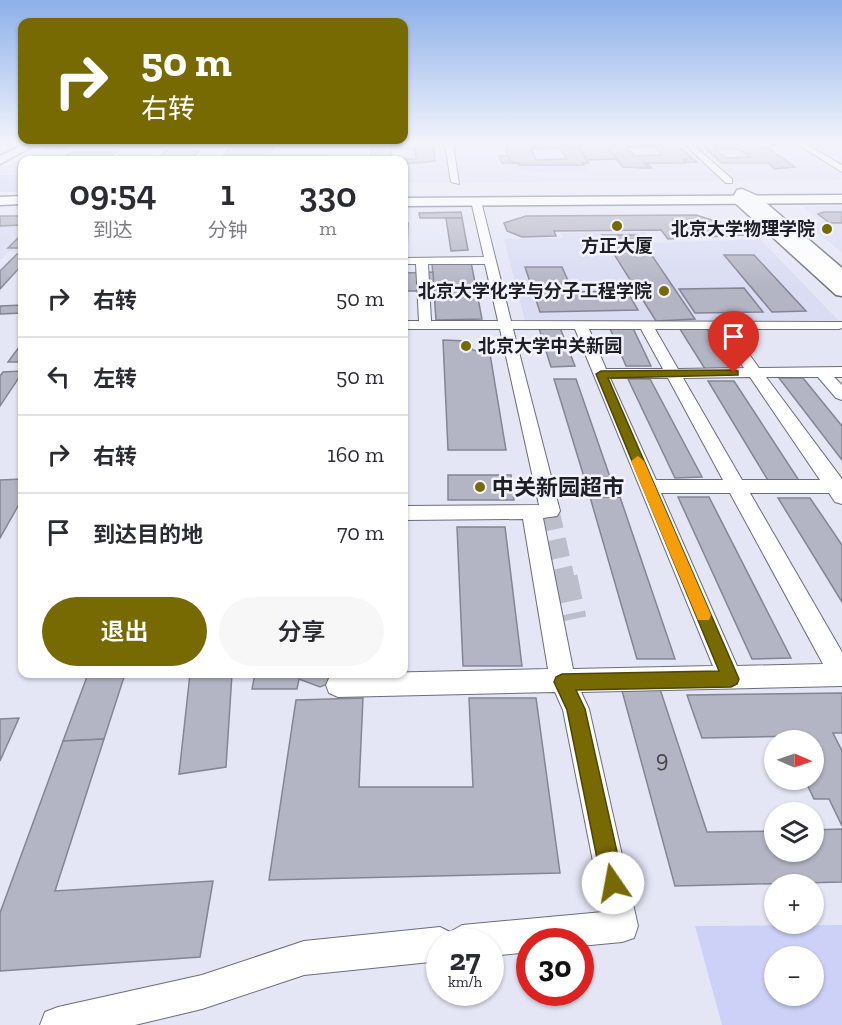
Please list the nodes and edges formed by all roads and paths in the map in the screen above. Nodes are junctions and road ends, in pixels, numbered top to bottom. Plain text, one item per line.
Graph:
1 (842, 192) edge
2 (408, 196) edge
3 (745, 197) junction
4 (842, 199) edge
5 (18, 200) edge
6 (0, 201) edge
7 (477, 201) junction
8 (408, 202) edge
9 (0, 205) edge
10 (18, 205) edge
11 (408, 257) edge
12 (490, 258) junction
13 (408, 261) edge
14 (422, 261) junction
15 (842, 277) edge
16 (842, 291) edge
17 (425, 320) dead end
18 (408, 325) edge
19 (507, 325) junction
20 (580, 325) junction
21 (646, 325) junction
22 (721, 325) junction
23 (839, 325) dead end
24 (842, 372) edge
25 (673, 373) junction
26 (755, 373) junction
27 (823, 373) junction
28 (601, 374) junction
29 (842, 394) edge
30 (734, 486) junction
31 (649, 487) junction
32 (840, 490) edge
33 (532, 512) junction
34 (408, 513) edge
35 (842, 675) edge
36 (341, 678) edge
37 (731, 679) junction
38 (562, 682) junction
39 (504, 938) edge
40 (426, 945) edge
41 (58, 1025) edge

1 - 3 main road
2 - 3 main road
3 - 4 main road
3 - 7 main road
3 - 15 main road
3 - 16 main road
5 - 6 main road
7 - 8 main road
7 - 12 street
9 - 10 main road
11 - 12 street
12 - 14 street
12 - 19 street
13 - 14 street
14 - 17 street
18 - 19 street
19 - 20 street
19 - 33 street
20 - 21 street
20 - 28 street
21 - 22 street
21 - 25 street
22 - 23 street
22 - 26 street
24 - 27 street
25 - 26 street
25 - 28 street
25 - 30 street
26 - 27 street
26 - 32 street
27 - 29 street
28 - 31 street
30 - 31 street
30 - 32 street
30 - 35 street
31 - 37 street
33 - 34 street
33 - 38 street
35 - 37 street
36 - 38 street
37 - 38 street
38 - 39 street
40 - 41 street

